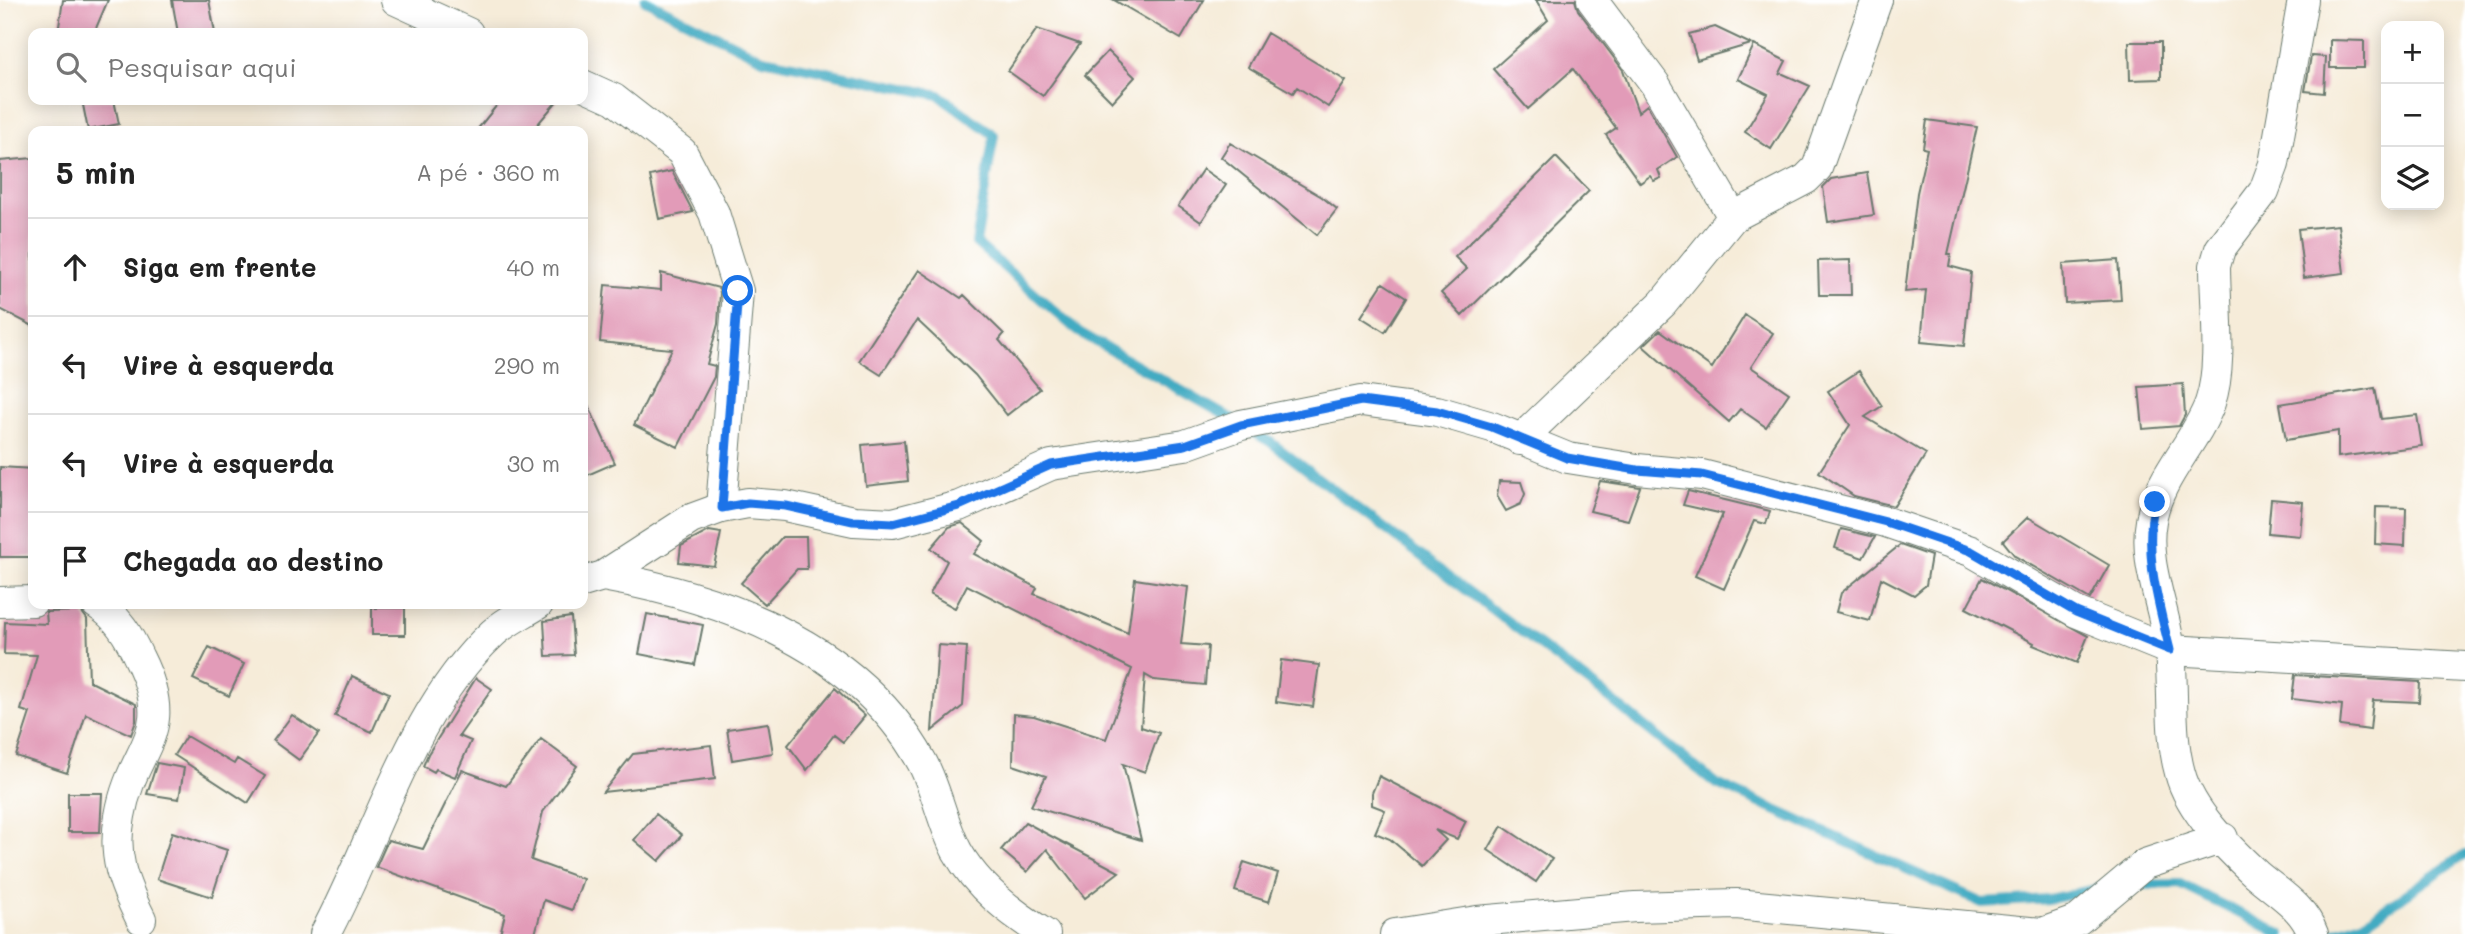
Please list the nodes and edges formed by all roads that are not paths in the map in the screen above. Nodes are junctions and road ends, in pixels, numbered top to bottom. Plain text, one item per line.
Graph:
1 (1592, 0) edge
2 (1877, 0) edge
3 (2303, 0) edge
4 (410, 2) edge
5 (459, 28) edge
6 (588, 87) edge
7 (1733, 217) junction
8 (1520, 440) junction
9 (722, 508) junction
10 (593, 579) edge
11 (28, 601) edge
12 (0, 602) edge
13 (105, 609) edge
14 (530, 609) edge
15 (2170, 650) junction
16 (2465, 667) edge
17 (2223, 838) junction
18 (141, 919) dead end
19 (1479, 927) edge
20 (325, 934) edge
21 (1045, 934) edge
22 (1395, 934) edge
23 (2314, 934) edge

1 - 7 street
2 - 7 street
3 - 15 street
4 - 5 street
6 - 9 street
7 - 8 street
8 - 9 street
8 - 15 street
9 - 10 street
10 - 21 street
11 - 12 street
13 - 18 street
14 - 20 street
15 - 16 street
15 - 17 street
17 - 19 street
17 - 23 street
19 - 22 street

